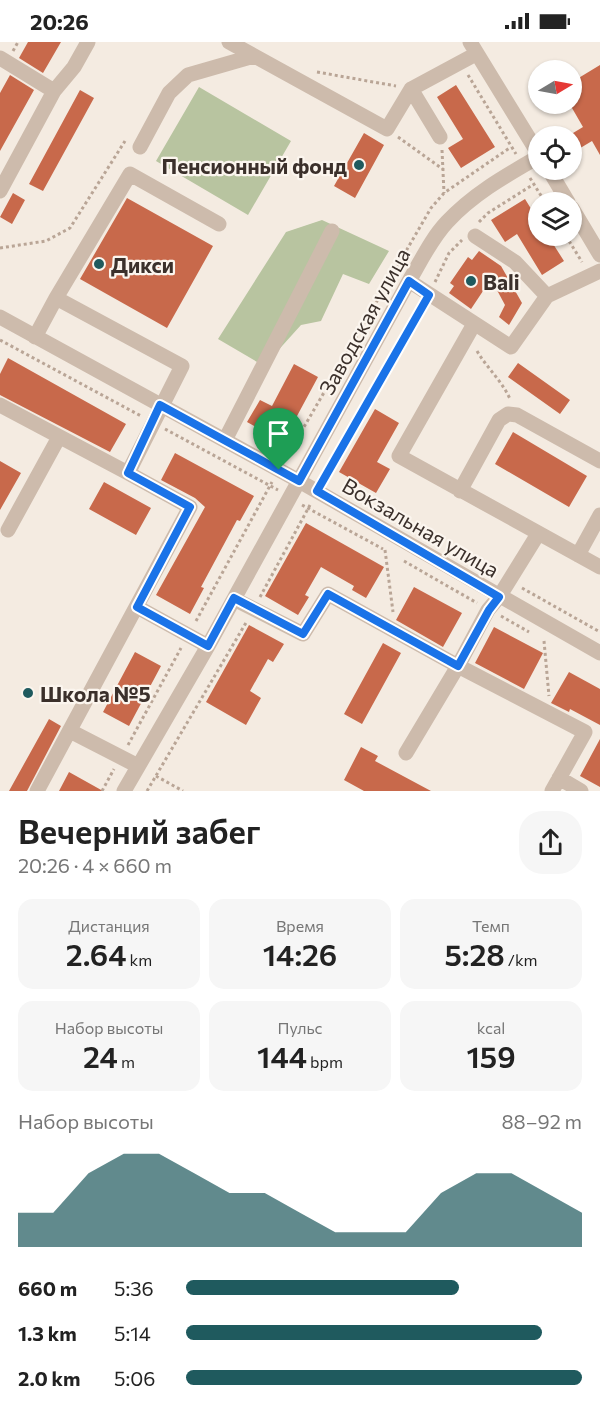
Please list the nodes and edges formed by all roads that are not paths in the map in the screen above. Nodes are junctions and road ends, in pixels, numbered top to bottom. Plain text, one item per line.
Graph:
1 (88, 42) edge
2 (229, 42) edge
3 (473, 48) edge
4 (254, 56) junction
5 (0, 58) edge
6 (411, 89) junction
7 (54, 91) junction
8 (440, 137) road end
9 (528, 137) edge
10 (140, 147) road end
11 (528, 163) edge
12 (0, 191) edge
13 (219, 224) dead end
14 (582, 224) edge
15 (332, 231) dead end
16 (471, 234) road end
17 (599, 252) edge
18 (600, 271) edge
19 (409, 281) junction
20 (547, 296) junction
21 (56, 298) junction
22 (0, 317) edge
23 (471, 330) junction
24 (35, 336) junction
25 (0, 405) edge
26 (160, 405) junction
27 (59, 437) junction
28 (225, 440) junction
29 (600, 461) edge
30 (128, 473) junction
31 (299, 481) junction
32 (460, 490) junction
33 (600, 515) edge
34 (8, 530) dead end
35 (538, 534) junction
36 (578, 555) junction
37 (600, 567) edge
38 (499, 597) junction
39 (234, 598) junction
40 (137, 607) junction
41 (208, 646) junction
42 (600, 653) edge
43 (458, 666) junction
44 (70, 731) junction
45 (406, 753) dead end
46 (138, 766) junction
47 (556, 785) edge
48 (37, 791) edge
49 (124, 791) edge
50 (582, 791) edge

1 - 7 street
2 - 4 street
3 - 6 street
3 - 9 street
4 - 6 street
4 - 10 street
5 - 7 street
6 - 8 street
7 - 12 street
11 - 19 street, Заводская улица
13 - 21 street
14 - 17 street
15 - 28 street
16 - 20 street
18 - 20 street
19 - 23 street
19 - 31 street, Заводская улица
20 - 23 street
21 - 24 street
21 - 26 street
22 - 24 street, Вокзальная улица
23 - 32 street
24 - 26 street, Вокзальная улица
25 - 27 street
26 - 28 street, Вокзальная улица
26 - 30 street
27 - 30 street
27 - 34 street
28 - 31 street, Вокзальная улица
29 - 32 street
30 - 40 street
31 - 38 street, Вокзальная улица
31 - 39 street, Заводская улица
32 - 35 street
33 - 36 street
35 - 36 street
35 - 38 street
36 - 37 street
38 - 42 street, Вокзальная улица
38 - 43 street
39 - 41 street, Заводская улица
39 - 43 street
40 - 41 street
40 - 44 street
41 - 46 street, Заводская улица
43 - 45 street
43 - 47 street
44 - 46 street
44 - 48 street
46 - 49 street, Заводская улица
47 - 50 street

